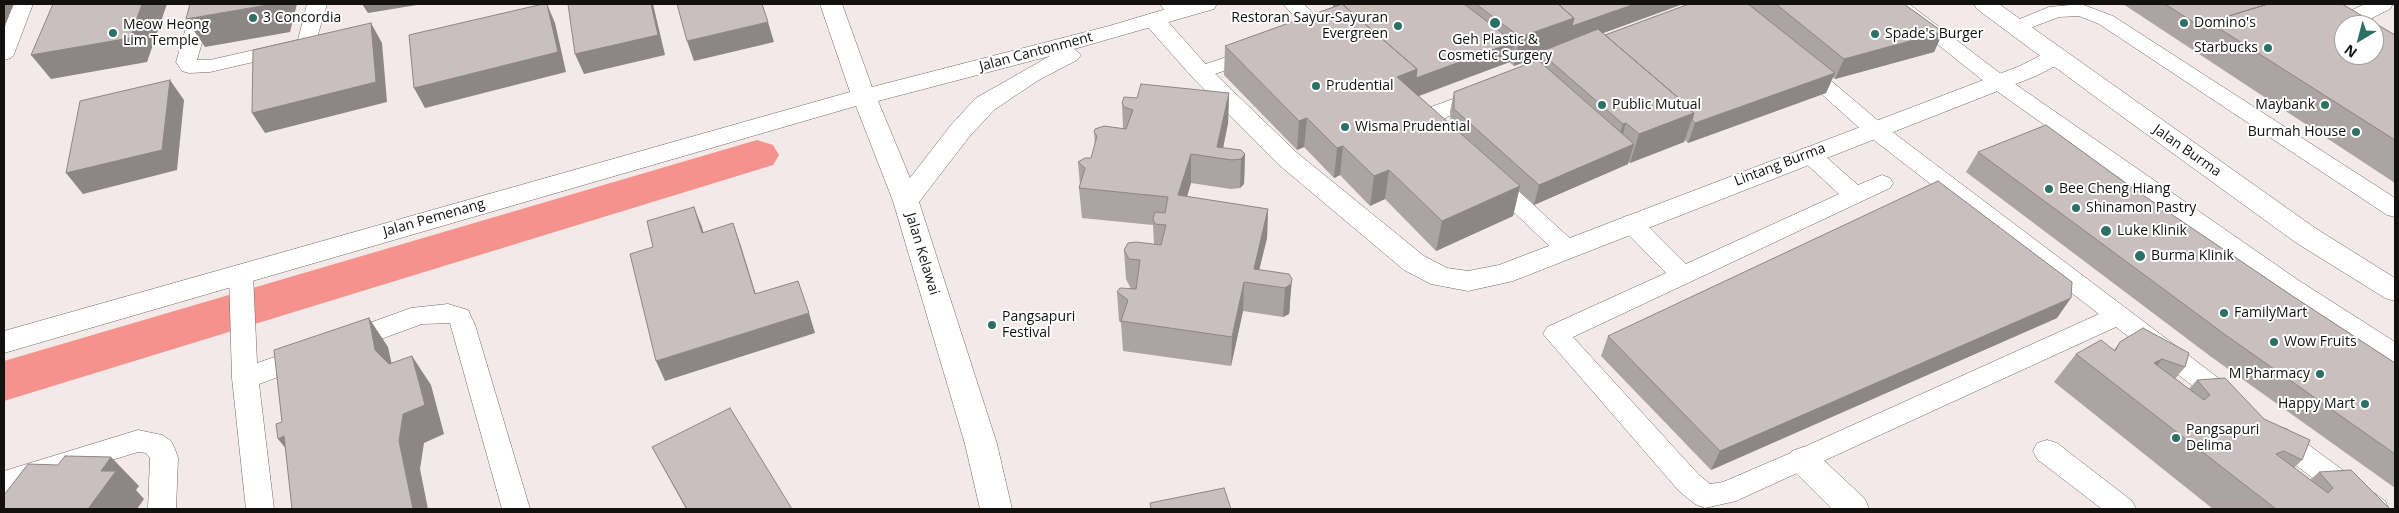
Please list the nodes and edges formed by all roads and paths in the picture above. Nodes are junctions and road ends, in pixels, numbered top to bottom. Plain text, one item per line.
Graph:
1 (24, 4) edge
2 (203, 4) edge
3 (318, 4) edge
4 (832, 4) edge
5 (1206, 4) edge
6 (1293, 4) edge
7 (1897, 4) edge
8 (1985, 4) edge
9 (2382, 4) edge
10 (1166, 12) edge
11 (2360, 15) edge
12 (2017, 27) junction
13 (1117, 31) junction
14 (4, 54) edge
15 (1789, 54) edge
16 (2056, 56) junction
17 (1201, 73) junction
18 (1998, 82) junction
19 (1502, 87) edge
20 (864, 97) junction
21 (1874, 129) junction
22 (1809, 154) junction
23 (1882, 182) dead end
24 (1855, 195) junction
25 (906, 201) junction
26 (2395, 209) edge
27 (1631, 223) junction
28 (1567, 249) junction
29 (241, 274) junction
30 (1684, 276) junction
31 (2391, 283) edge
32 (2118, 316) junction
33 (4, 342) edge
34 (2395, 354) edge
35 (245, 378) junction
36 (2047, 451) dead end
37 (1803, 460) junction
38 (4, 482) edge
39 (162, 509) edge
40 (260, 509) edge
41 (516, 509) edge
42 (996, 509) edge
43 (1854, 509) edge
44 (2122, 509) edge
45 (2375, 509) edge

1 - 14 lane
2 - 3 lane
4 - 20 main road, Jalan Kelawai
5 - 10 main road, Jalan Cantonment
6 - 17 lane
7 - 18 lane
8 - 12 main road, Jalan Burma
9 - 11 main road
10 - 13 main road, Jalan Cantonment
10 - 17 main road, Lintang Burma
12 - 16 main road, Jalan Burma
12 - 26 lane
13 - 20 main road, Jalan Cantonment
13 - 25 main road
15 - 21 lane
16 - 18 main road, Lintang Burma
16 - 31 main road, Jalan Burma
17 - 28 main road, Lintang Burma
18 - 21 main road, Lintang Burma
18 - 34 lane
19 - 28 lane
20 - 25 main road, Jalan Kelawai
20 - 29 main road, Jalan Pemenang
21 - 22 main road, Lintang Burma
21 - 32 lane
22 - 24 lane
22 - 27 main road, Lintang Burma
23 - 24 lane
24 - 30 lane
25 - 42 main road, Jalan Kelawai
27 - 28 main road, Lintang Burma
27 - 30 lane
29 - 33 main road, Jalan Pemenang
29 - 35 lane
30 - 37 lane
32 - 37 lane
32 - 45 lane
35 - 40 lane
35 - 41 lane
36 - 44 lane
37 - 43 main road
38 - 39 lane

